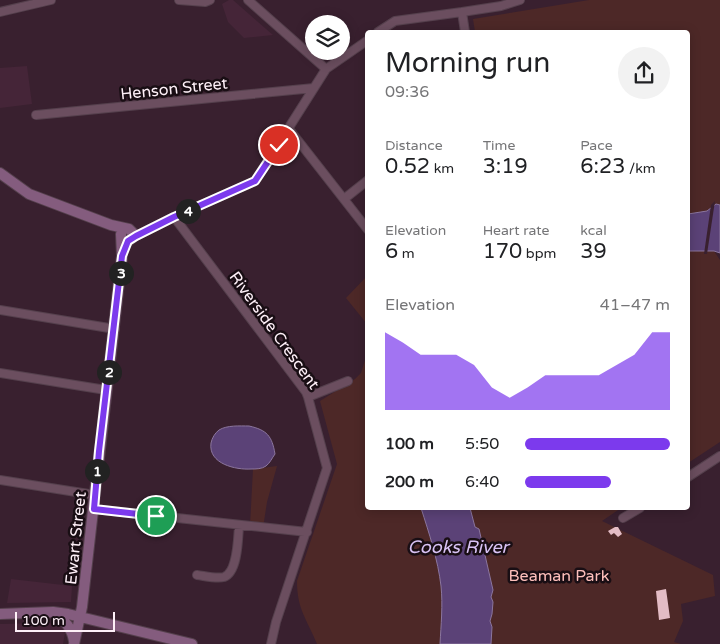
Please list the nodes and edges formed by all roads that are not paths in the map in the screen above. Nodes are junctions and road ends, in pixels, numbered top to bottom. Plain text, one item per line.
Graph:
1 (51, 0) edge
2 (179, 0) edge
3 (210, 0) edge
4 (248, 0) edge
5 (520, 0) edge
6 (0, 12) edge
7 (462, 12) junction
8 (381, 30) edge
9 (465, 30) edge
10 (365, 42) edge
11 (326, 69) junction
12 (314, 88) junction
13 (36, 115) dead end
14 (289, 129) junction
15 (0, 173) edge
16 (365, 182) edge
17 (344, 199) junction
18 (174, 217) junction
19 (365, 226) edge
20 (126, 235) junction
21 (0, 310) edge
22 (115, 329) junction
23 (0, 373) edge
24 (348, 381) dead end
25 (106, 390) junction
26 (308, 397) junction
27 (720, 456) edge
28 (690, 476) edge
29 (0, 480) edge
30 (95, 495) junction
31 (94, 509) junction
32 (637, 510) edge
33 (623, 518) dead end
34 (239, 526) junction
35 (307, 532) junction
36 (197, 575) dead end
37 (53, 612) junction
38 (0, 614) edge
39 (81, 617) junction
40 (74, 644) edge
41 (192, 644) edge
42 (271, 644) edge

1 - 6 street
2 - 3 street
4 - 11 street
5 - 7 street
7 - 8 street
7 - 9 street
10 - 11 street
11 - 12 street
12 - 13 street, Henson Street
12 - 14 street
14 - 17 street
14 - 18 street
15 - 20 street
16 - 17 street
17 - 19 street
18 - 20 street
18 - 26 street, Riverside Crescent
20 - 22 street, Ewart Street
21 - 22 street
22 - 25 street, Ewart Street
23 - 25 street
24 - 26 street
25 - 30 street, Ewart Street
26 - 35 street, Riverside Crescent
27 - 28 street
29 - 30 street
30 - 31 street, Ewart Street
31 - 34 street
31 - 39 street, Ewart Street
32 - 33 street
34 - 35 street
34 - 36 street
35 - 42 street, Riverside Crescent
37 - 38 street
37 - 39 street
37 - 40 street
39 - 40 street, Ewart Street
39 - 41 street

